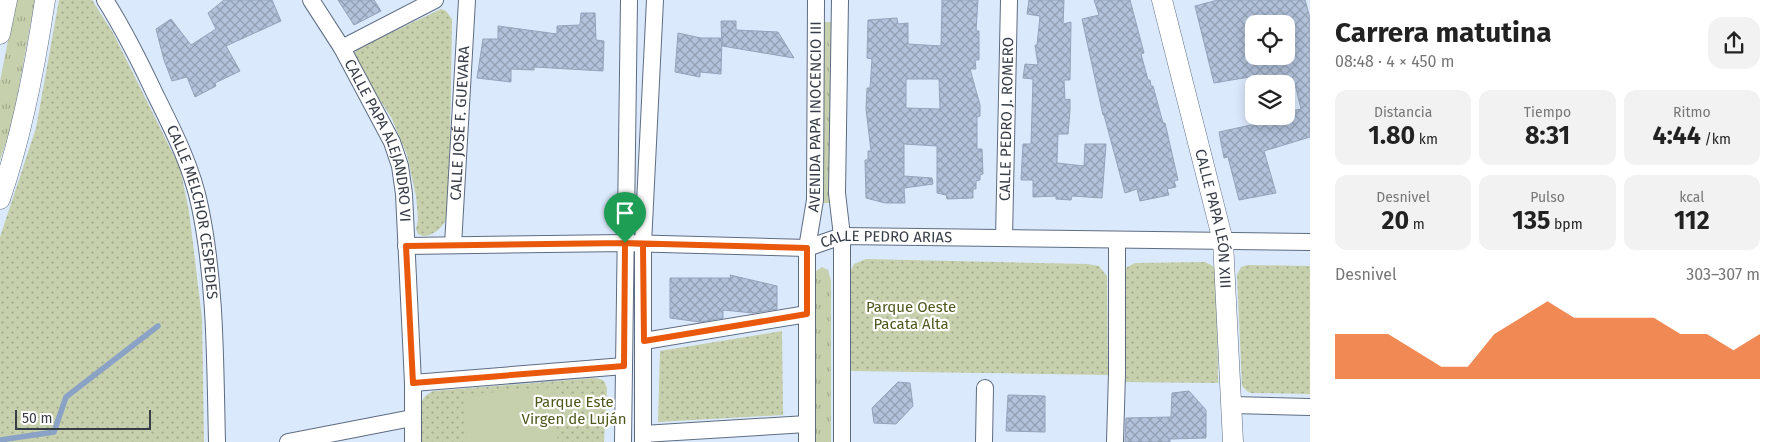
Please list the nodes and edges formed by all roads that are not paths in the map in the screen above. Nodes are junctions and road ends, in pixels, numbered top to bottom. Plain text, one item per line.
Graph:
1 (7, 0) edge
2 (45, 0) edge
3 (105, 0) edge
4 (311, 0) edge
5 (435, 0) edge
6 (467, 0) edge
7 (629, 0) edge
8 (655, 0) edge
9 (816, 0) edge
10 (840, 0) edge
11 (1009, 0) edge
12 (1162, 0) edge
13 (0, 34) edge
14 (342, 48) junction
15 (0, 199) edge
16 (842, 236) junction
17 (1004, 238) junction
18 (1117, 240) junction
19 (1223, 241) junction
20 (1310, 242) edge
21 (625, 243) junction
22 (643, 244) junction
23 (453, 245) junction
24 (406, 246) junction
25 (807, 248) junction
26 (807, 314) junction
27 (644, 341) junction
28 (624, 366) junction
29 (413, 383) junction
30 (985, 388) dead end
31 (1232, 405) junction
32 (1310, 407) edge
33 (412, 418) junction
34 (808, 424) junction
35 (643, 438) edge
36 (217, 442) edge
37 (288, 442) edge
38 (413, 442) edge
39 (623, 442) edge
40 (807, 442) edge
41 (842, 442) edge
42 (984, 442) edge
43 (1115, 442) edge
44 (1232, 442) edge

1 - 13 street
2 - 15 street
3 - 36 street, CALLE MELCHOR CESPEDES
4 - 14 street, CALLE PAPA ALEJANDRO VI
5 - 14 street
6 - 23 street, CALLE JOSÉ F. GUEVARA
7 - 21 street
8 - 22 street
9 - 25 street, AVENIDA PAPA INOCENCIO III
10 - 16 street, AVENIDA PAPA INOCENCIO III
11 - 17 street, CALLE PEDRO J. ROMERO
12 - 19 street, CALLE PAPA LEÓN XIII
14 - 24 street, CALLE PAPA ALEJANDRO VI
16 - 17 street, CALLE PEDRO ARIAS
16 - 25 street, CALLE PEDRO ARIAS
16 - 41 street, AVENIDA PAPA INOCENCIO III
17 - 18 street, CALLE PEDRO ARIAS
18 - 19 street, CALLE PEDRO ARIAS
18 - 43 street
19 - 20 street, CALLE PEDRO ARIAS
19 - 31 street, CALLE PAPA LEÓN XIII
21 - 22 street, CALLE PEDRO ARIAS
21 - 23 street, CALLE PEDRO ARIAS
21 - 28 street
22 - 25 street, CALLE PEDRO ARIAS
22 - 27 street
23 - 24 street, CALLE PEDRO ARIAS
24 - 29 street, CALLE PAPA ALEJANDRO VI
25 - 26 street, AVENIDA PAPA INOCENCIO III
26 - 27 street
26 - 34 street, AVENIDA PAPA INOCENCIO III
27 - 35 street
28 - 29 street
28 - 39 street
29 - 33 street, CALLE PAPA ALEJANDRO VI
30 - 42 street
31 - 32 street
31 - 44 street, CALLE PAPA LEÓN XIII
33 - 37 street
33 - 38 street, CALLE PAPA ALEJANDRO VI
34 - 35 street
34 - 40 street, AVENIDA PAPA INOCENCIO III

